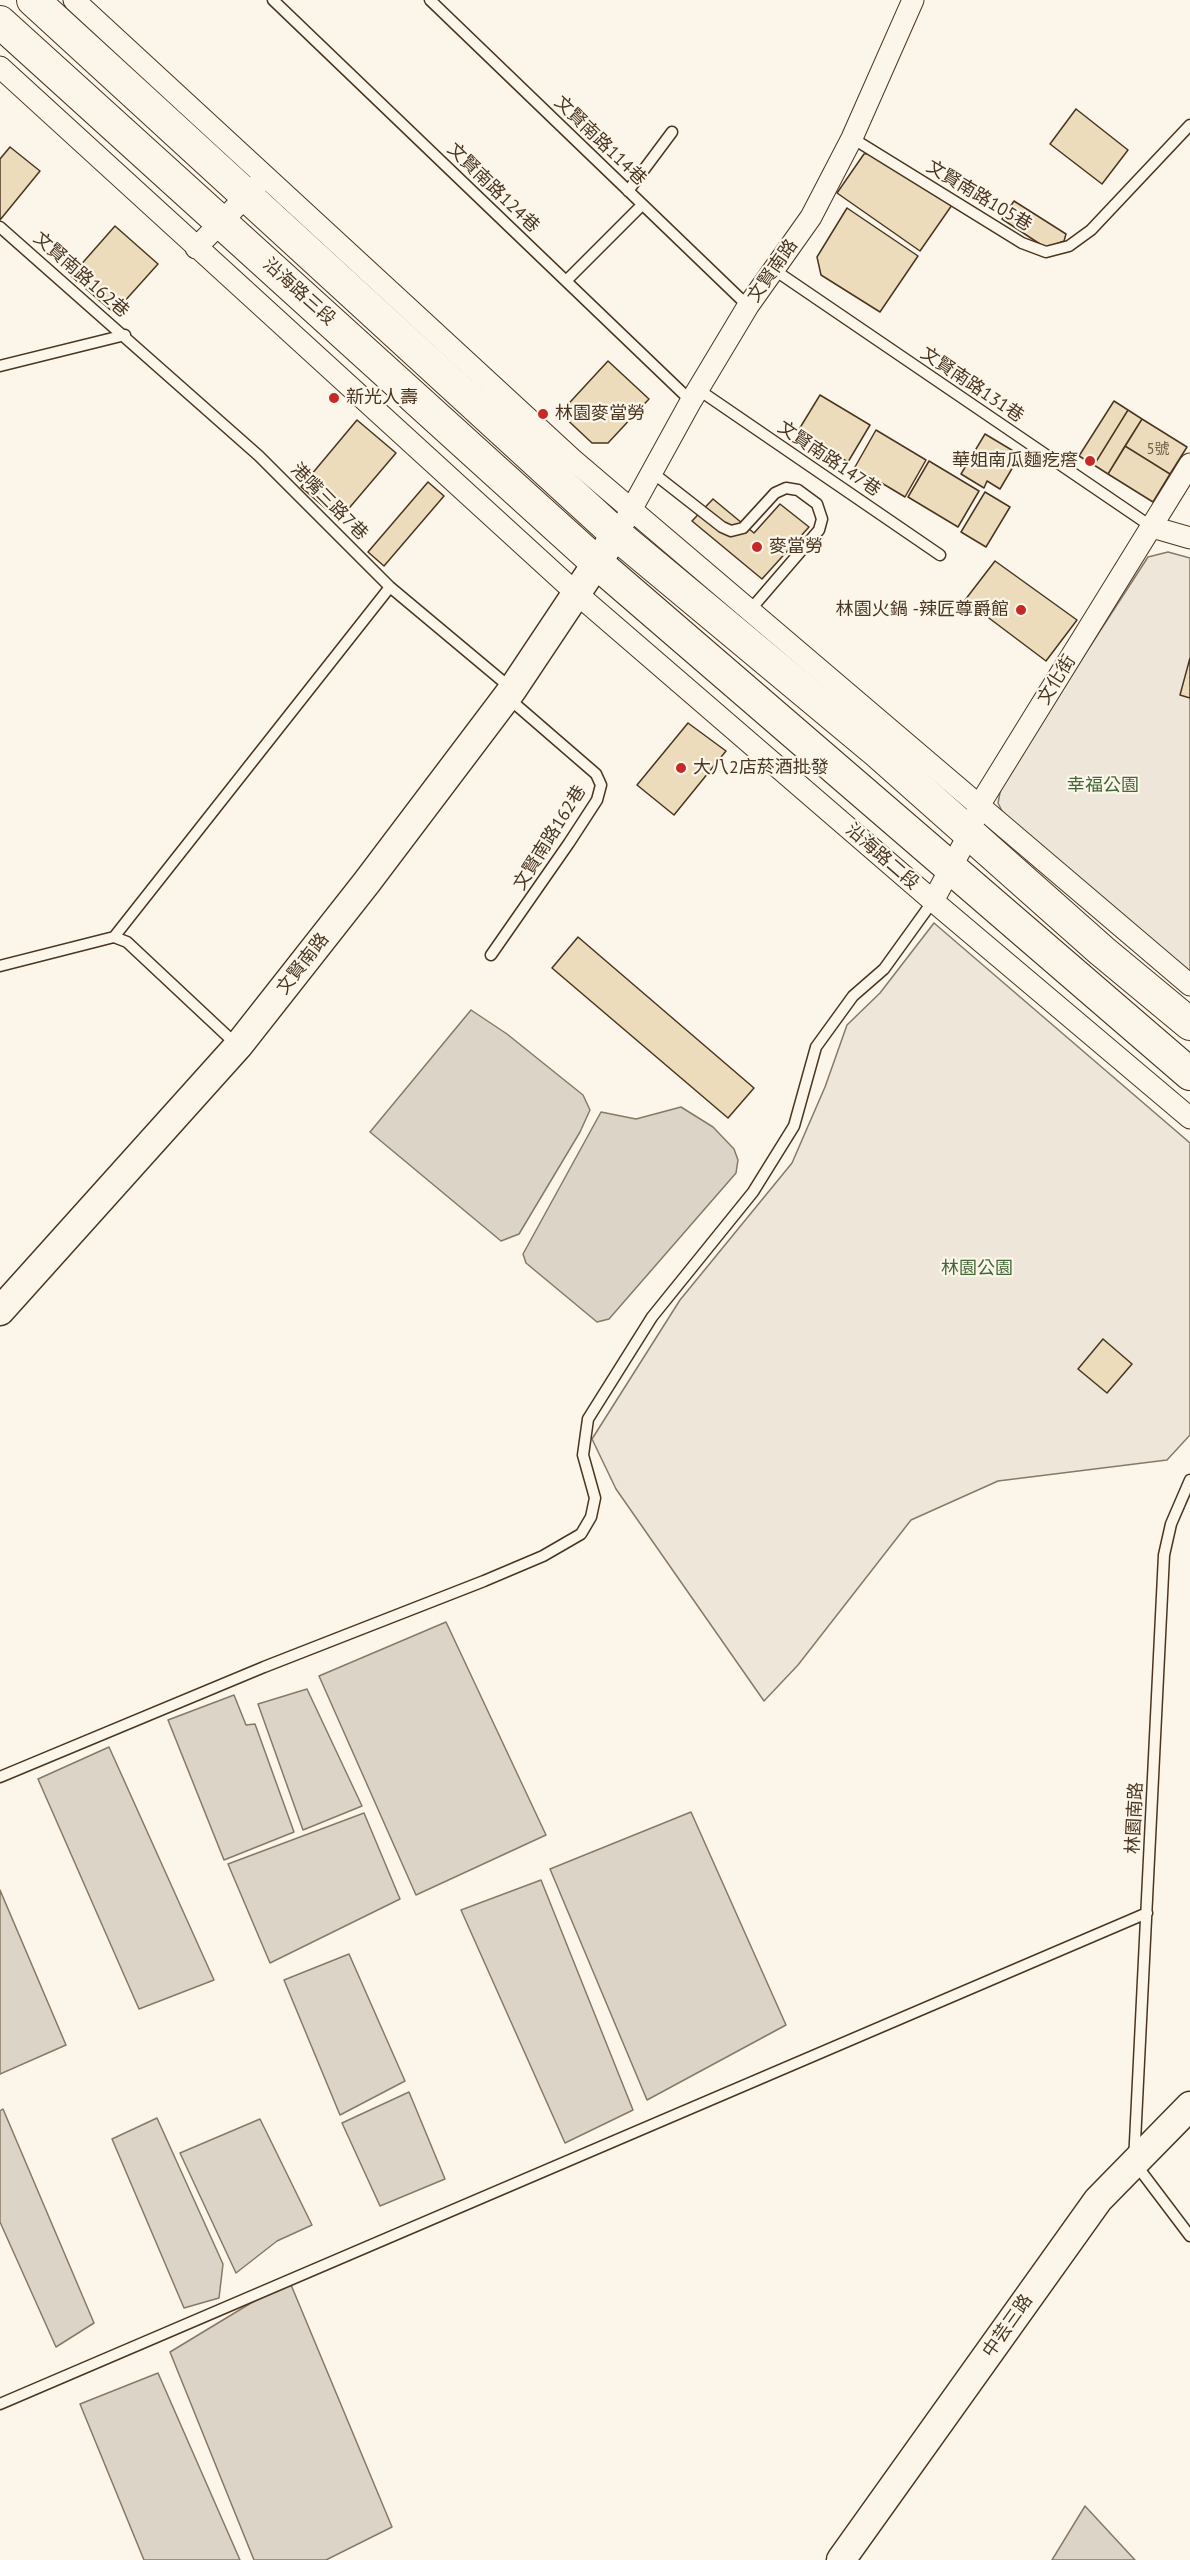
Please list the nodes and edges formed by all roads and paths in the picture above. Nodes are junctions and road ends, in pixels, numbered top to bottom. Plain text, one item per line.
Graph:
1 (33, 0) edge
2 (74, 0) edge
3 (273, 0) edge
4 (430, 0) edge
5 (913, 0) edge
6 (0, 22) edge
7 (0, 67) edge
8 (1190, 125) edge
9 (672, 132) dead end
10 (852, 138) junction
11 (255, 186) junction
12 (628, 191) junction
13 (642, 205) junction
14 (221, 222) junction
15 (0, 227) edge
16 (196, 248) junction
17 (773, 269) junction
18 (566, 281) junction
19 (748, 306) junction
20 (124, 335) junction
21 (0, 366) edge
22 (695, 396) junction
23 (1190, 464) edge
24 (653, 473) junction
25 (633, 509) junction
26 (1152, 527) junction
27 (616, 534) junction
28 (1190, 538) edge
29 (940, 555) dead end
30 (597, 563) junction
31 (390, 587) junction
32 (576, 593) junction
33 (751, 609) junction
34 (510, 693) junction
35 (980, 804) junction
36 (969, 834) junction
37 (951, 866) junction
38 (933, 901) junction
39 (114, 938) junction
40 (491, 955) dead end
41 (0, 966) edge
42 (1190, 985) edge
43 (1190, 1024) edge
44 (238, 1046) junction
45 (1190, 1074) edge
46 (1190, 1118) edge
47 (0, 1311) edge
48 (1190, 1480) edge
49 (0, 1777) edge
50 (1147, 1913) junction
51 (1190, 2106) edge
52 (1134, 2162) junction
53 (1190, 2236) edge
54 (0, 2404) edge
55 (841, 2560) edge

1 - 11 main road, 沿海路三段
2 - 11 street, 沿海路三段
3 - 18 lane, 文賢南路124巷
4 - 12 lane, 文賢南路114巷
5 - 10 street, 文賢南路
6 - 14 main road, 沿海路三段
7 - 16 street, 沿海路三段
8 - 10 lane, 文賢南路105巷
9 - 12 lane
10 - 17 street, 文賢南路
11 - 14 street
11 - 25 street, 沿海路三段
11 - 27 main road, 沿海路三段
12 - 13 lane, 文賢南路114巷
13 - 18 lane
13 - 19 lane, 文賢南路114巷
14 - 16 street
14 - 30 main road, 沿海路三段
15 - 20 lane, 文賢南路162巷
16 - 32 street, 沿海路三段
17 - 19 street, 文賢南路
17 - 26 lane, 文賢南路131巷
18 - 22 lane, 文賢南路124巷
19 - 22 street, 文賢南路
20 - 21 lane, 文賢南路162巷
20 - 31 lane, 港嘴三路7巷
22 - 24 street, 文賢南路
22 - 29 lane, 文賢南路147巷
23 - 26 street, 文化街
24 - 25 street, 文賢南路
24 - 33 lane
25 - 27 street, 文賢南路
25 - 33 street
26 - 28 street
26 - 35 street, 文化街
27 - 30 street, 文賢南路
27 - 36 main road
30 - 32 street, 文賢南路
30 - 37 main road, 沿海路二段
31 - 34 lane, 港嘴三路7巷
31 - 39 lane
32 - 34 street, 文賢南路
32 - 38 street, 沿海路二段
33 - 35 street
34 - 40 lane, 文賢南路162巷
34 - 44 street, 文賢南路
35 - 36 street, 文化街
35 - 42 street
36 - 37 street, 文化街
36 - 43 main road
37 - 38 street, 文化街
37 - 45 main road, 沿海路二段
38 - 46 street, 沿海路二段
38 - 49 lane
39 - 41 lane
39 - 44 lane
44 - 47 street, 文賢南路
48 - 50 lane, 林園南路
50 - 52 lane, 林園南路
50 - 54 lane
51 - 52 street, 中芸三路
52 - 53 lane
52 - 55 street, 中芸三路

